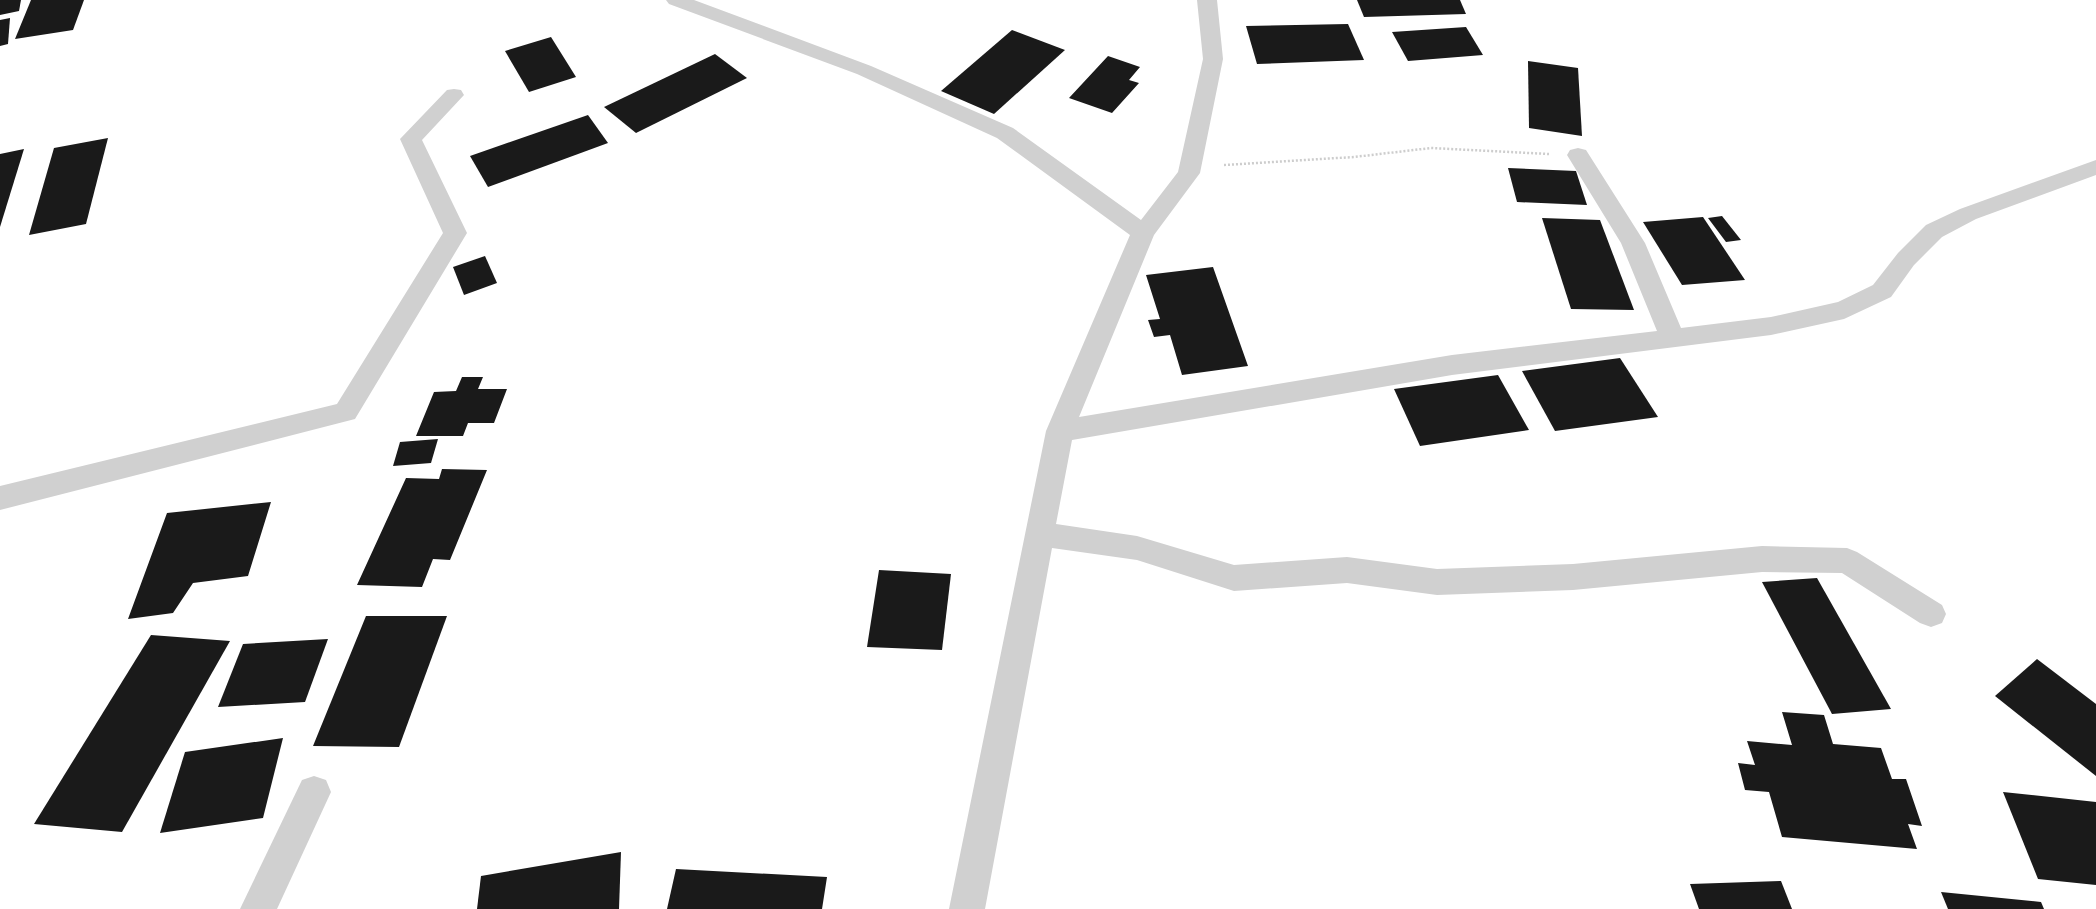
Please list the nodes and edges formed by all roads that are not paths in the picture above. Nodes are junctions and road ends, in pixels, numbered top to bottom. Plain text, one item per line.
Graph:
1 (676, 0) edge
2 (1207, 0) edge
3 (454, 95) dead end
4 (1578, 155) road end
5 (2096, 167) edge
6 (1143, 233) junction
7 (1673, 338) junction
8 (1060, 431) junction
9 (0, 498) edge
10 (1040, 534) junction
11 (1931, 614) dead end
12 (314, 792) dead end
13 (258, 909) edge
14 (967, 909) edge

1 - 6 street
2 - 6 street
3 - 9 street
4 - 7 street
5 - 7 street
6 - 8 street
7 - 8 street
8 - 10 street
10 - 11 street
10 - 14 street
12 - 13 street

